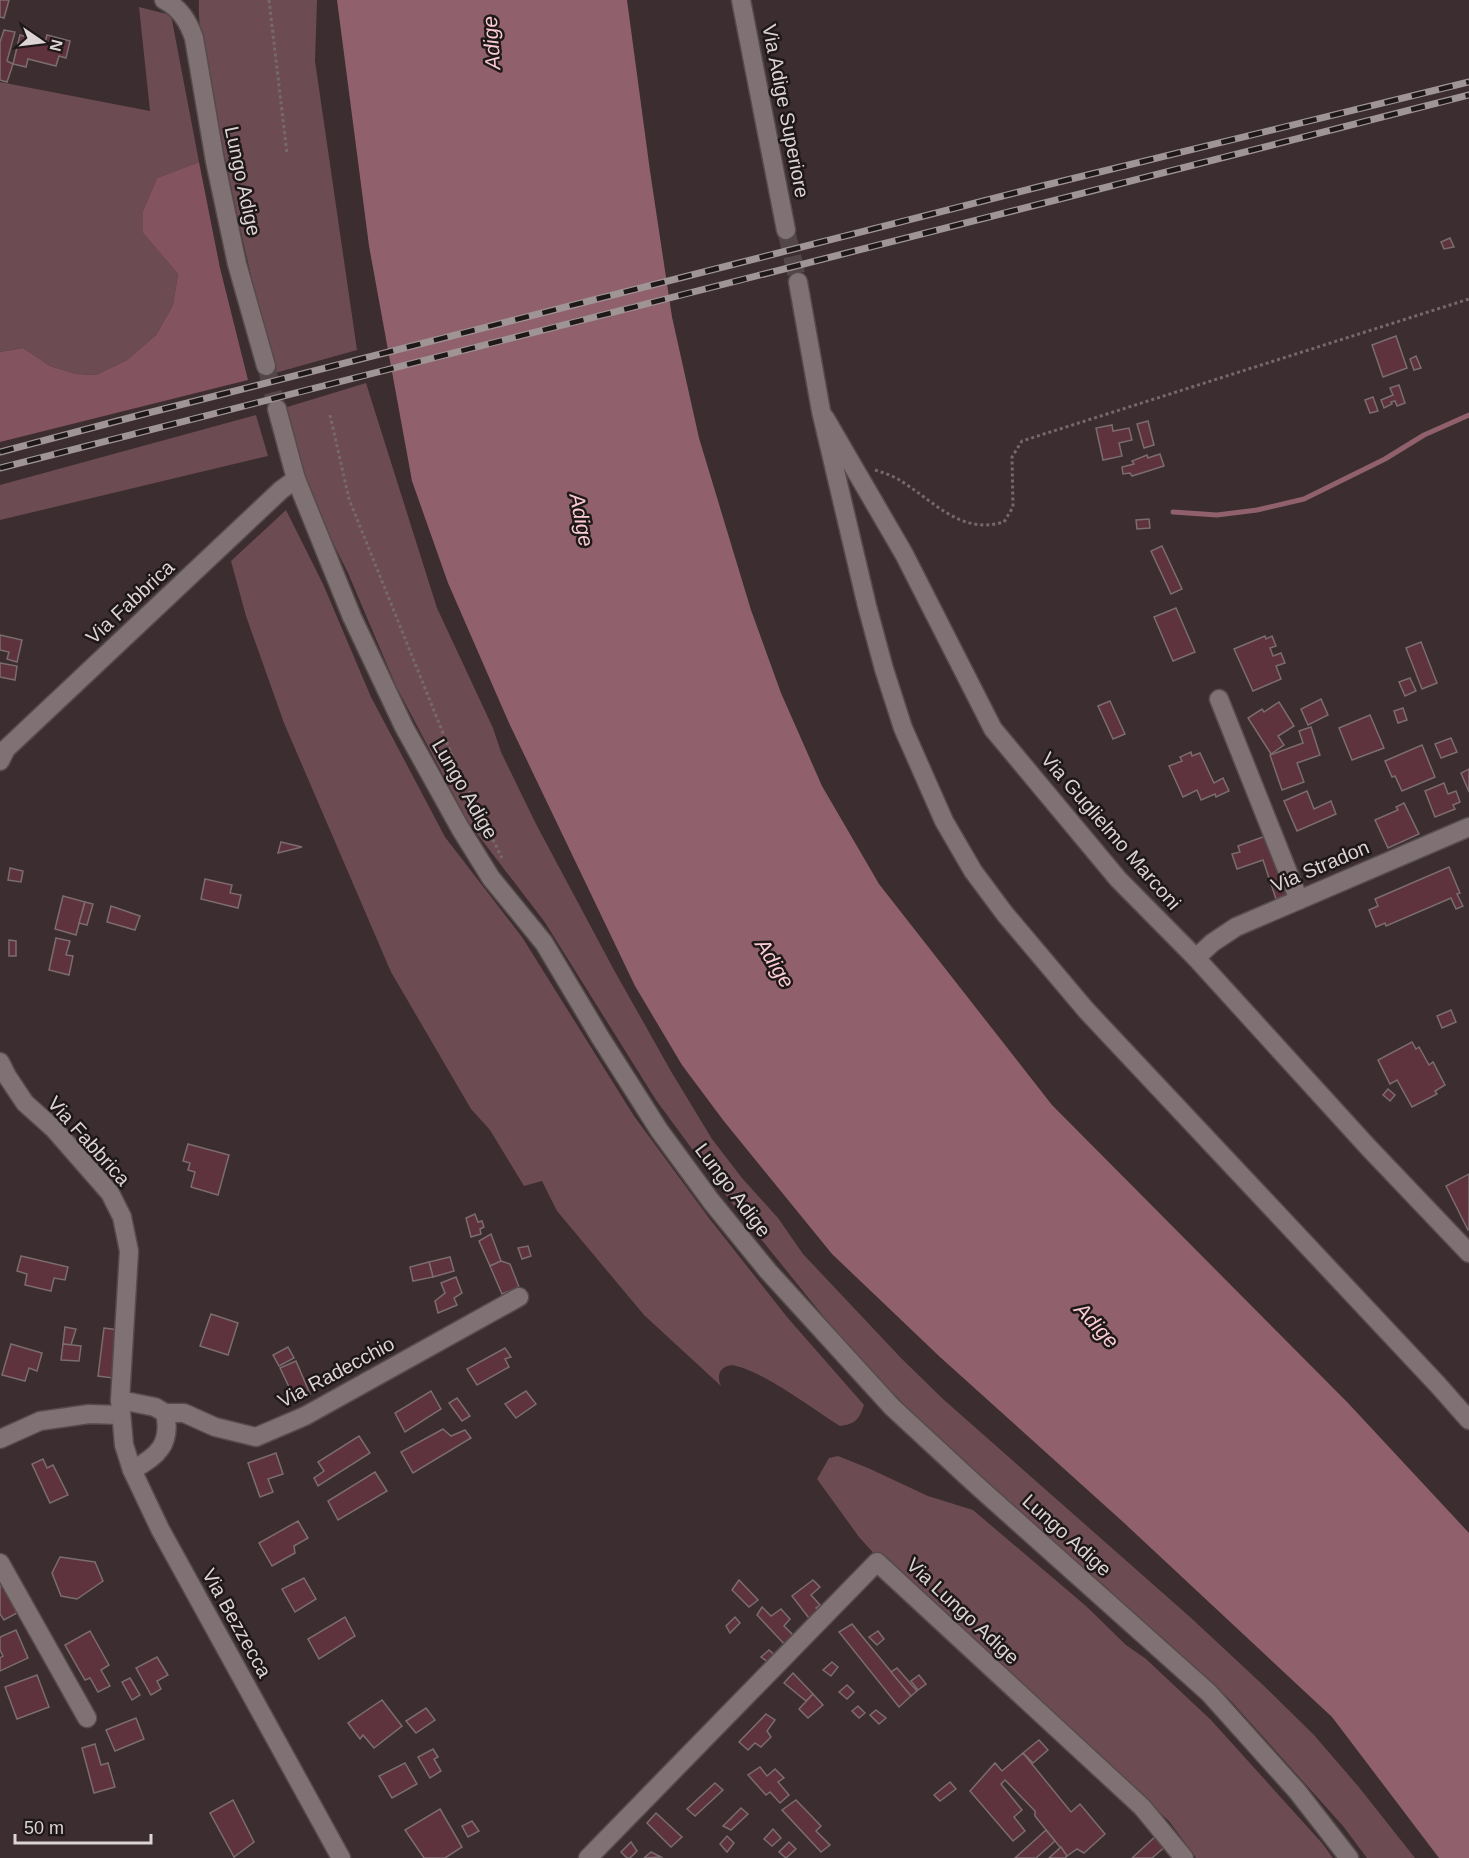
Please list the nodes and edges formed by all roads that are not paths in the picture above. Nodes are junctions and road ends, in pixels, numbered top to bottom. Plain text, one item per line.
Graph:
1 (741, 0) edge
2 (170, 4) edge
3 (786, 230) tunnel mouth
4 (798, 282) tunnel mouth
5 (266, 366) tunnel mouth
6 (277, 409) tunnel mouth
7 (821, 411) junction
8 (296, 479) junction
9 (1219, 699) dead end
10 (0, 761) edge
11 (1469, 827) edge
12 (1299, 900) junction
13 (1196, 958) junction
14 (0, 1062) edge
15 (1469, 1253) edge
16 (519, 1297) dead end
17 (120, 1408) junction
18 (165, 1413) junction
19 (1469, 1420) edge
20 (0, 1439) edge
21 (132, 1470) junction
22 (0, 1563) edge
23 (87, 1718) dead end
24 (341, 1858) edge
25 (588, 1858) edge
26 (1184, 1858) edge
27 (1349, 1858) edge

1 - 3 street, Via Adige Superiore
2 - 5 street, Lungo Adige
4 - 7 street
6 - 8 street, Lungo Adige
7 - 13 street, Via Guglielmo Marconi
7 - 19 street
8 - 10 street, Via Fabbrica
8 - 27 street, Lungo Adige
9 - 12 street
11 - 12 street, Via Stradon
12 - 13 street, Via Stradon
13 - 15 street, Via Guglielmo Marconi
14 - 17 street, Via Fabbrica
16 - 18 street, Via Radecchio
17 - 18 street, Via Radecchio
17 - 20 street, Via Radecchio
17 - 21 street, Via Bezzecca
18 - 21 street
21 - 24 street, Via Bezzecca
22 - 23 street
25 - 26 street, Via Lungo Adige

